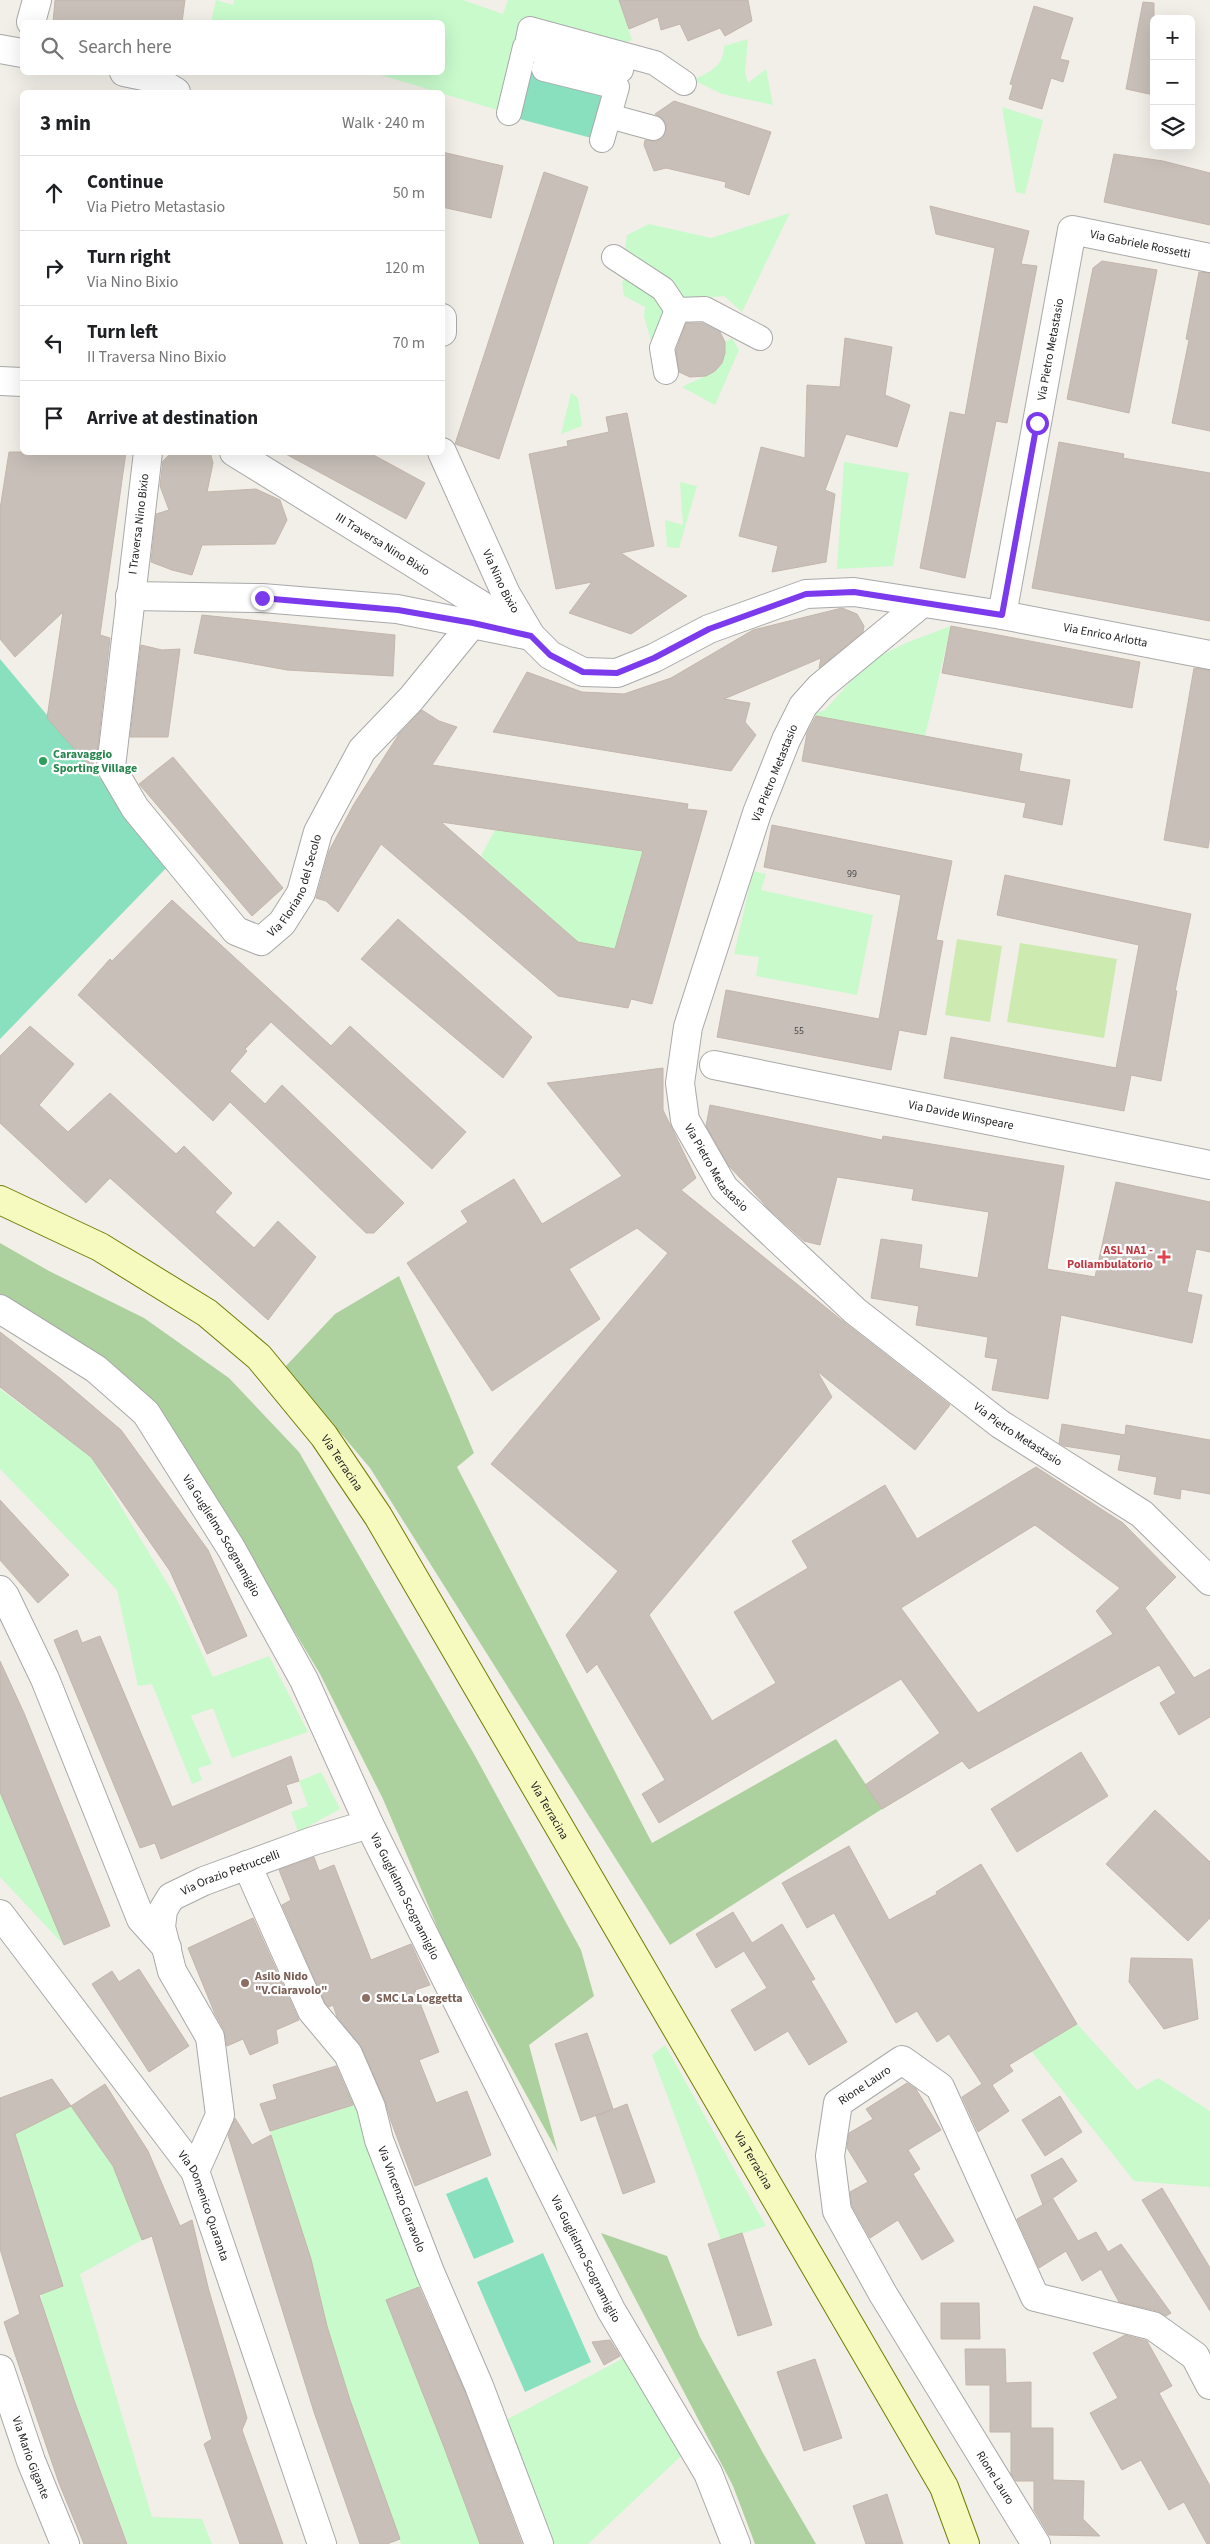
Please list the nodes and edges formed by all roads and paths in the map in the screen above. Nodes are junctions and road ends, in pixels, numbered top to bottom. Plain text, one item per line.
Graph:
1 (37, 0) edge
2 (32, 20) edge
3 (0, 49) edge
4 (20, 53) edge
5 (521, 63) junction
6 (138, 75) edge
7 (684, 83) dead end
8 (173, 90) edge
9 (508, 112) dead end
10 (609, 116) junction
11 (653, 128) dead end
12 (602, 140) dead end
13 (1072, 230) joint
14 (614, 257) dead end
15 (1210, 258) edge
16 (677, 310) junction
17 (760, 338) dead end
18 (666, 372) dead end
19 (0, 381) edge
20 (20, 382) edge
21 (148, 455) edge
22 (239, 455) edge
23 (443, 455) edge
24 (130, 596) junction
25 (920, 604) junction
26 (1002, 615) junction
27 (473, 623) junction
28 (531, 636) junction
29 (1210, 655) edge
30 (714, 1065) dead end
31 (1210, 1165) edge
32 (0, 1200) edge
33 (0, 1309) edge
34 (1210, 1581) edge
35 (0, 1590) edge
36 (369, 1824) junction
37 (247, 1865) junction
38 (0, 1914) edge
39 (167, 1948) junction
40 (195, 2171) junction
41 (0, 2369) edge
42 (1210, 2385) edge
43 (65, 2544) edge
44 (322, 2544) edge
45 (539, 2544) edge
46 (736, 2544) edge
47 (965, 2544) edge
48 (1036, 2544) edge

1 - 2 street
3 - 4 street
5 - 7 street
5 - 9 street
5 - 10 street
6 - 8 street
10 - 11 street
10 - 12 street
13 - 15 street, Via Gabriele Rossetti
13 - 26 street, Via Pietro Metastasio
14 - 16 street
16 - 17 street
16 - 18 street
19 - 20 street
21 - 24 street, I Traversa Nino Bixio
22 - 28 street, III Traversa Nino Bixio
23 - 28 street, Via Nino Bixio
24 - 27 street
24 - 27 street, Via Floriano del Secolo
25 - 26 street, Via Nino Bixio
25 - 28 street, Via Nino Bixio
25 - 34 street, Via Pietro Metastasio
26 - 29 street, Via Enrico Arlotta
27 - 28 street
30 - 31 street, Via Davide Winspeare
32 - 47 main road, Via Terracina
33 - 36 street, Via Guglielmo Scognamiglio
35 - 39 street
36 - 37 street, Via Orazio Petruccelli
36 - 46 street, Via Guglielmo Scognamiglio
37 - 39 street, Via Orazio Petruccelli
37 - 45 street, Via Vincenzo Ciaravolo
38 - 40 street, Via Domenico Quaranta
39 - 40 street, Via Orazio Petruccelli
40 - 44 street, Via Domenico Quaranta
41 - 43 street, Via Mario Gigante
42 - 48 street, Rione Lauro

